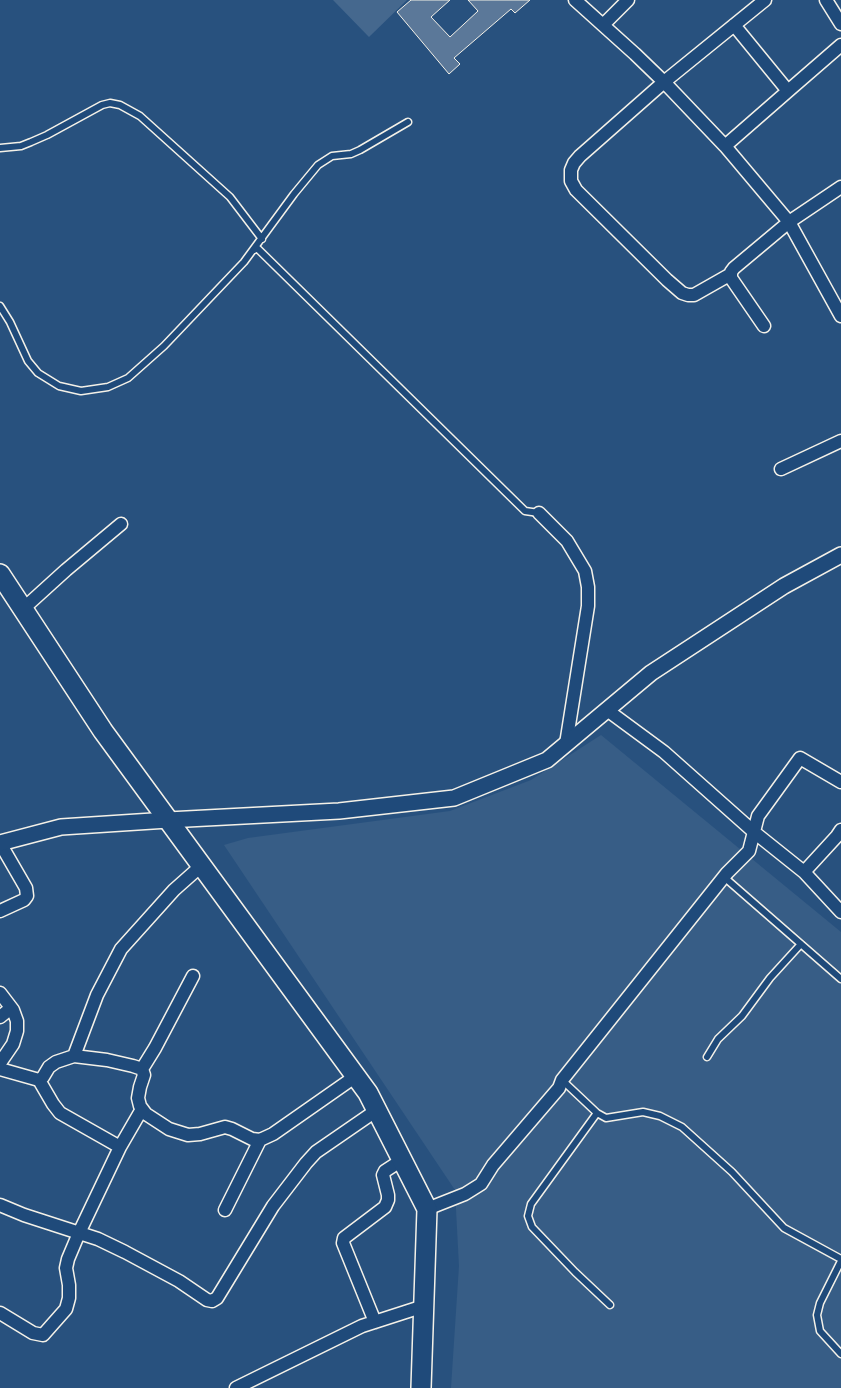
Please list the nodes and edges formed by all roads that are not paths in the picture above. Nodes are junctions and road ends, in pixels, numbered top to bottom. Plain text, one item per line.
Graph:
1 (575, 0) edge
2 (628, 0) edge
3 (765, 0) edge
4 (826, 0) edge
5 (841, 24) edge
6 (603, 25) junction
7 (734, 25) junction
8 (841, 45) edge
9 (664, 82) junction
10 (788, 92) junction
11 (408, 122) dead end
12 (725, 146) junction
13 (0, 148) edge
14 (841, 188) edge
15 (789, 222) junction
16 (262, 239) junction
17 (252, 253) junction
18 (731, 274) junction
19 (0, 306) edge
20 (841, 316) edge
21 (764, 326) dead end
22 (841, 441) edge
23 (781, 469) dead end
24 (539, 513) joint
25 (121, 524) dead end
26 (841, 556) edge
27 (0, 574) edge
28 (23, 609) junction
29 (607, 710) junction
30 (566, 744) junction
31 (841, 782) edge
32 (168, 820) junction
33 (841, 830) edge
34 (754, 832) junction
35 (0, 843) edge
36 (202, 866) junction
37 (804, 872) junction
38 (724, 877) junction
39 (0, 911) edge
40 (841, 912) edge
41 (801, 944) junction
42 (193, 976) dead end
43 (841, 979) edge
44 (0, 993) edge
45 (12, 1008) junction
46 (0, 1017) edge
47 (74, 1056) junction
48 (707, 1056) dead end
49 (0, 1063) edge
50 (0, 1069) edge
51 (142, 1069) junction
52 (356, 1076) junction
53 (39, 1080) junction
54 (562, 1080) junction
55 (142, 1109) junction
56 (377, 1110) junction
57 (597, 1113) junction
58 (260, 1140) junction
59 (120, 1147) junction
60 (402, 1160) junction
61 (0, 1205) edge
62 (225, 1210) dead end
63 (427, 1210) junction
64 (79, 1233) junction
65 (841, 1260) edge
66 (610, 1305) dead end
67 (424, 1306) junction
68 (0, 1313) edge
69 (375, 1322) junction
70 (841, 1354) edge
71 (236, 1388) edge
72 (421, 1388) edge

1 - 6 street
2 - 6 street
3 - 7 street
4 - 5 street
6 - 9 street
7 - 9 street
7 - 10 street
8 - 10 street
9 - 12 street
9 - 18 street
10 - 12 street
11 - 16 lane
12 - 15 street
13 - 16 lane
14 - 15 street
15 - 18 street
15 - 20 street
16 - 17 lane
17 - 19 lane
17 - 24 lane
18 - 21 street
22 - 23 street
24 - 30 street
25 - 28 street
26 - 29 street
27 - 28 main road
28 - 32 main road
29 - 30 street
29 - 34 street
30 - 32 street
31 - 34 street
32 - 35 street
32 - 36 main road
33 - 37 street
34 - 37 street
34 - 38 street
35 - 39 street
36 - 47 street
36 - 52 main road
37 - 40 street
38 - 41 lane
38 - 54 street
41 - 43 lane
41 - 48 lane
42 - 51 street
44 - 45 street
45 - 46 street
45 - 49 street
47 - 51 street
47 - 53 street
50 - 53 street
51 - 55 street
52 - 56 main road
52 - 58 street
53 - 59 street
54 - 57 lane
54 - 63 street
55 - 58 street
55 - 59 street
56 - 60 main road
56 - 64 street
57 - 65 lane
57 - 66 lane
58 - 62 street
59 - 64 street
60 - 63 main road
60 - 69 street
61 - 64 street
63 - 67 main road
64 - 68 street
65 - 70 lane
67 - 69 street
67 - 72 main road
69 - 71 street

